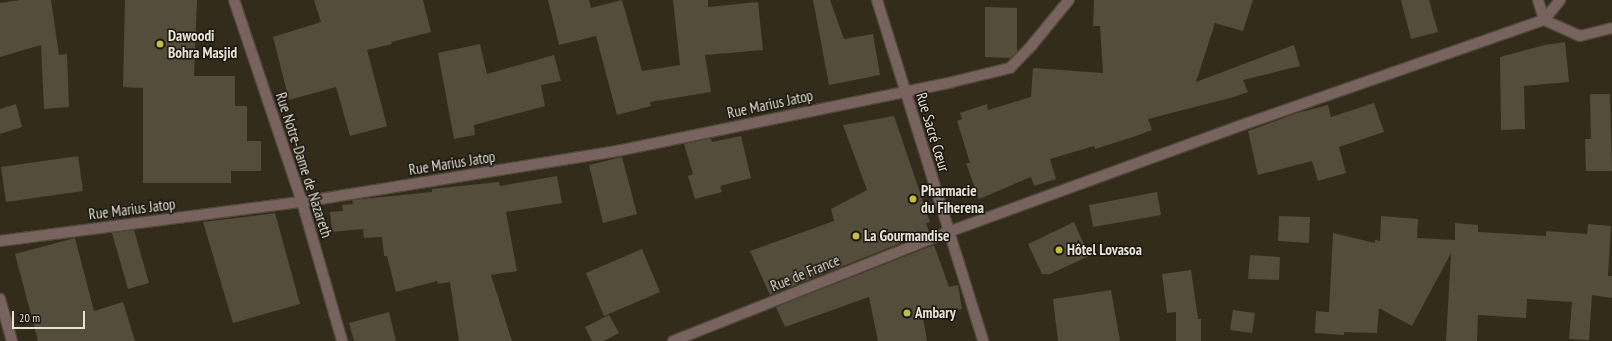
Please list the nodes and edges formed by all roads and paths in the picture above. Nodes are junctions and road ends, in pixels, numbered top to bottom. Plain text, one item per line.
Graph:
1 (234, 0) edge
2 (877, 0) edge
3 (1069, 0) edge
4 (1538, 0) edge
5 (1560, 0) edge
6 (1544, 20) junction
7 (1612, 28) edge
8 (905, 91) junction
9 (302, 202) junction
10 (948, 232) junction
11 (0, 241) edge
12 (0, 298) edge
13 (12, 341) edge
14 (342, 341) edge
15 (673, 341) edge
16 (983, 341) edge

1 - 9 street, Rue Notre-Dame de Nazareth
2 - 8 street, Rue Sacré Cœur
3 - 8 street, Rue Marius Jatop
4 - 6 street
5 - 6 street
6 - 7 street
6 - 10 street, Rue de France
8 - 9 street, Rue Marius Jatop
8 - 10 street, Rue Sacré Cœur
9 - 11 street, Rue Marius Jatop
9 - 14 street, Rue Notre-Dame de Nazareth
10 - 15 street, Rue de France
10 - 16 street, Rue Sacré Cœur
12 - 13 street

